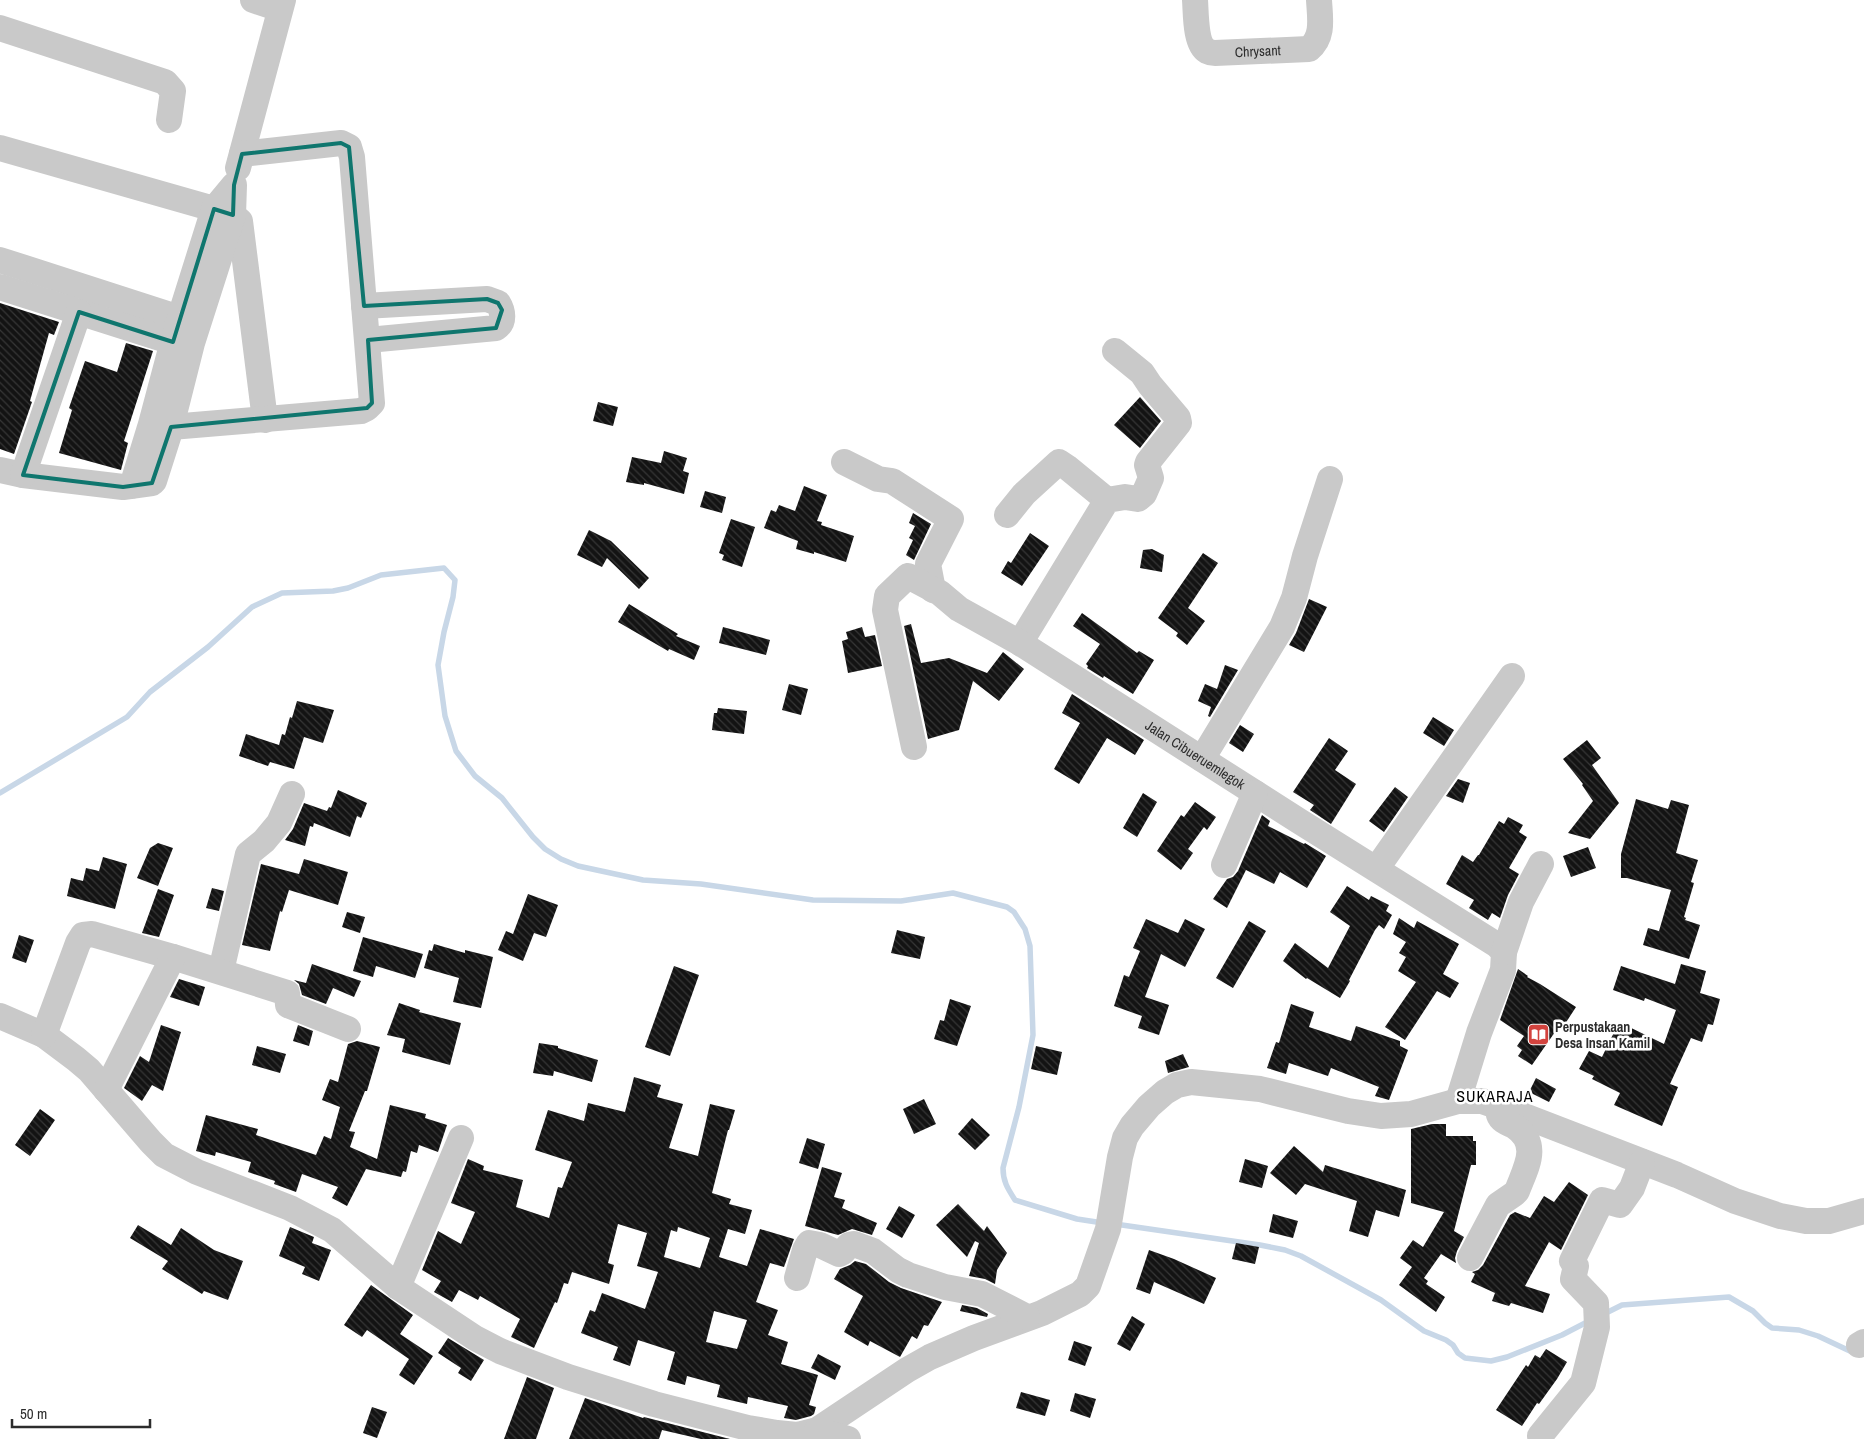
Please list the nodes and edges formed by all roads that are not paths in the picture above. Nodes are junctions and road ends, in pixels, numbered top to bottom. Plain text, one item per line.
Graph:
1 (253, 0) edge
2 (1195, 0) edge
3 (1319, 0) edge
4 (282, 5) edge
5 (0, 28) edge
6 (169, 120) dead end
7 (0, 148) edge
8 (242, 154) junction
9 (223, 212) junction
10 (0, 260) edge
11 (0, 287) edge
12 (364, 306) junction
13 (79, 312) junction
14 (180, 318) junction
15 (368, 340) junction
16 (173, 342) junction
17 (1115, 351) dead end
18 (264, 420) junction
19 (171, 427) junction
20 (844, 462) dead end
21 (12, 473) edge
22 (1330, 479) dead end
23 (132, 486) junction
24 (1107, 500) junction
25 (1007, 515) dead end
26 (933, 590) junction
27 (1020, 643) junction
28 (1512, 676) dead end
29 (914, 748) dead end
30 (1202, 759) junction
31 (1255, 792) junction
32 (292, 794) dead end
33 (1541, 864) dead end
34 (1224, 865) dead end
35 (1377, 868) junction
36 (1504, 952) junction
37 (173, 956) junction
38 (221, 971) junction
39 (0, 1016) edge
40 (348, 1028) dead end
41 (44, 1035) junction
42 (106, 1090) junction
43 (1458, 1101) junction
44 (1498, 1106) junction
45 (461, 1138) dead end
46 (1642, 1162) junction
47 (1864, 1211) edge
48 (1470, 1258) dead end
49 (797, 1278) dead end
50 (398, 1287) junction
51 (1027, 1318) junction
52 (817, 1430) junction
53 (1540, 1436) dead end
54 (848, 1439) edge

1 - 4 street
2 - 3 street, Chrysant
4 - 8 street
5 - 6 street
7 - 9 street
8 - 9 street
8 - 12 street
9 - 14 street
9 - 18 street
9 - 19 street
10 - 14 street
11 - 13 street
12 - 15 street
12 - 15 street
13 - 16 street
13 - 21 street
14 - 16 street
15 - 18 street
16 - 23 street
17 - 24 street
18 - 19 street
19 - 23 street
20 - 26 street
21 - 23 street
22 - 30 street
24 - 25 street
24 - 27 street
26 - 27 street, Jalan Cibueruemlegok
26 - 29 street, Jalan Cibueruemlegok
27 - 30 street, Jalan Cibueruemlegok
28 - 35 street
30 - 31 street, Jalan Cibueruemlegok
31 - 34 street
31 - 35 street, Jalan Cibueruemlegok
32 - 38 street
33 - 36 street
35 - 36 street, Jalan Cibueruemlegok
36 - 43 street
37 - 38 street
37 - 41 street
37 - 42 street
38 - 40 street
39 - 41 street
41 - 42 street
42 - 50 street
43 - 44 street
43 - 51 street
44 - 46 street
44 - 48 street
45 - 50 street
46 - 47 street
46 - 53 street
49 - 51 street
50 - 52 street
51 - 52 street
52 - 54 street

